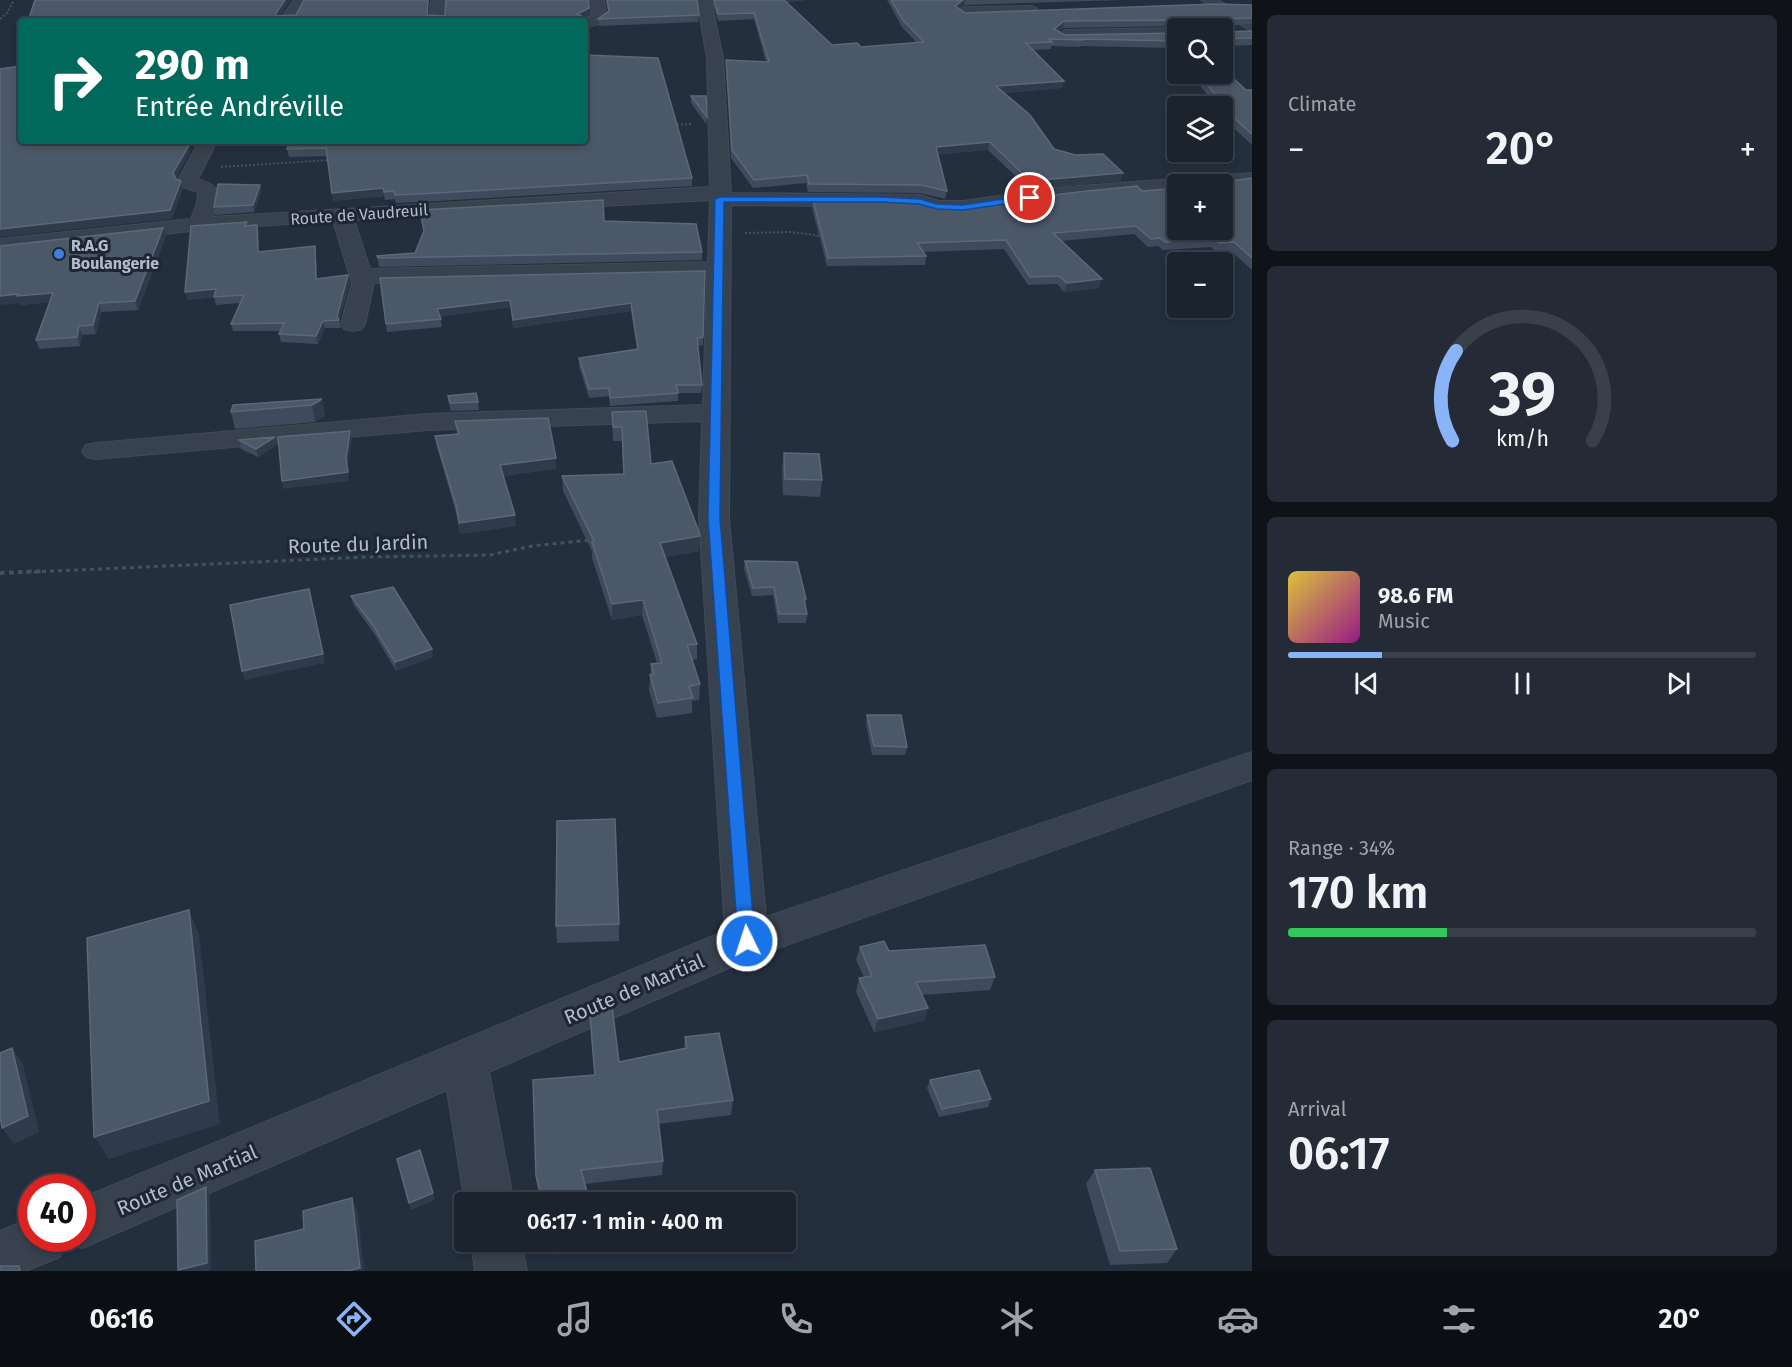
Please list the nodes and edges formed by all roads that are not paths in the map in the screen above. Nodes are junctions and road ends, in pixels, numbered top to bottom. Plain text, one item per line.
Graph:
1 (301, 0) edge
2 (438, 0) edge
3 (597, 0) edge
4 (704, 0) edge
5 (1204, 3) edge
6 (1242, 5) edge
7 (1046, 10) edge
8 (964, 12) edge
9 (289, 18) edge
10 (437, 18) edge
11 (588, 22) edge
12 (1252, 29) edge
13 (1233, 32) edge
14 (1167, 33) edge
15 (1063, 35) edge
16 (206, 144) edge
17 (1252, 179) edge
18 (720, 208) junction
19 (342, 215) junction
20 (199, 224) junction
21 (0, 246) edge
22 (720, 269) junction
23 (360, 276) junction
24 (353, 324) dead end
25 (716, 413) junction
26 (96, 451) dead end
27 (1252, 766) edge
28 (747, 941) junction
29 (465, 1062) junction
30 (487, 1192) edge
31 (96, 1217) edge
32 (18, 1249) edge
33 (498, 1252) edge
34 (0, 1256) edge
35 (501, 1271) edge

1 - 9 street
2 - 10 street
3 - 11 street
4 - 18 street
5 - 6 street
5 - 12 street
7 - 8 street
12 - 13 street
14 - 15 street
16 - 20 street
17 - 18 street, Route de Vaudreuil
18 - 19 street, Route de Vaudreuil
18 - 22 street
19 - 20 street, Route de Vaudreuil
19 - 23 street
20 - 21 street, Route de Vaudreuil
22 - 23 street
22 - 25 street
23 - 24 street
25 - 26 street
25 - 28 street
27 - 28 street, Route de Martial
28 - 29 street, Route de Martial
29 - 30 street
29 - 31 street, Route de Martial
32 - 34 street
33 - 35 street

